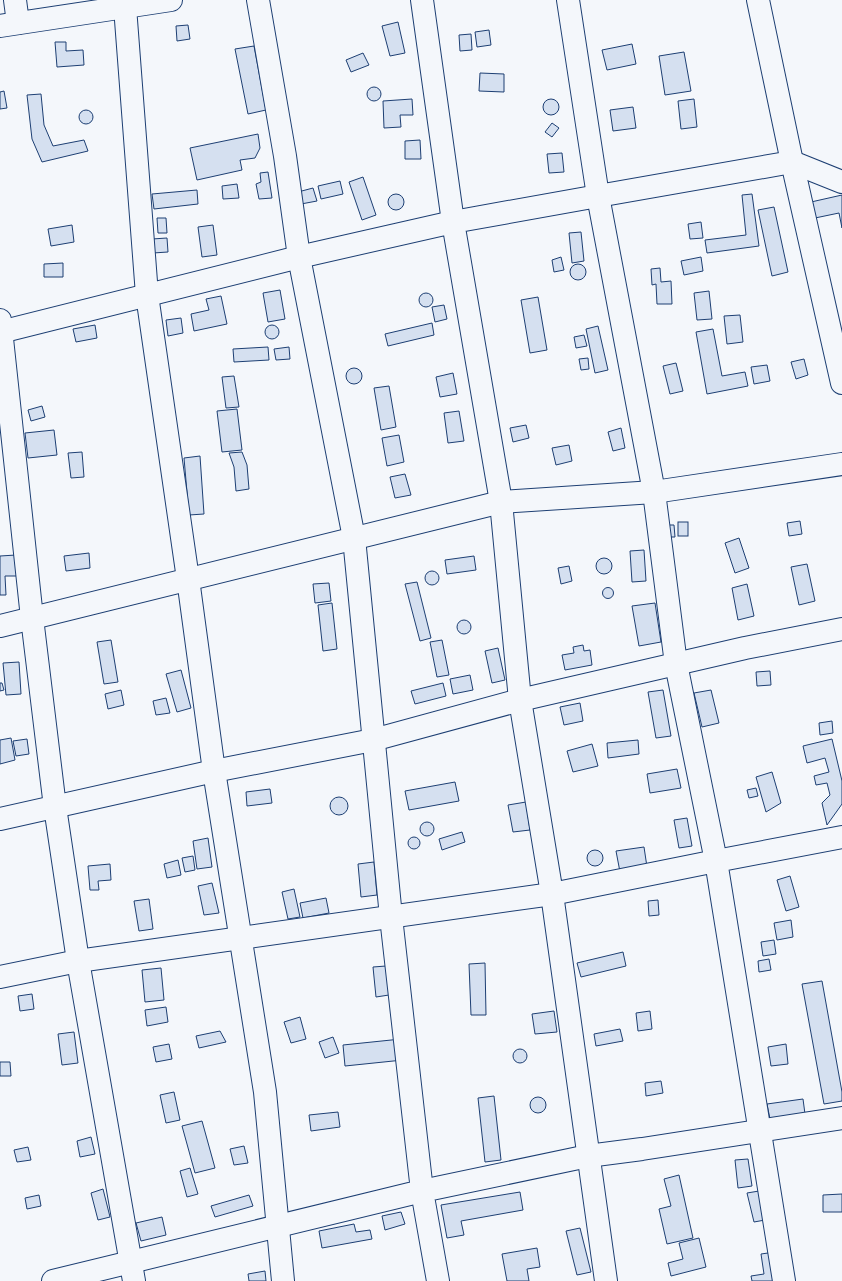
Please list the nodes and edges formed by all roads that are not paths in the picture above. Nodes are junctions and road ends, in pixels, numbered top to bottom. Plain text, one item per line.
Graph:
1 (15, 0) edge
2 (171, 0) edge
3 (258, 0) edge
4 (422, 0) edge
5 (568, 0) edge
6 (758, 0) edge
7 (125, 7) junction
8 (9, 24) edge
9 (792, 162) junction
10 (842, 182) edge
11 (598, 196) junction
12 (453, 222) junction
13 (299, 257) junction
14 (147, 295) junction
15 (1, 328) edge
16 (842, 383) edge
17 (842, 464) edge
18 (654, 492) junction
19 (501, 502) junction
20 (354, 538) junction
21 (188, 579) junction
22 (32, 618) junction
23 (0, 626) edge
24 (842, 628) edge
25 (676, 664) junction
26 (520, 700) junction
27 (373, 740) junction
28 (214, 771) junction
29 (55, 807) junction
30 (0, 819) edge
31 (842, 836) edge
32 (716, 861) junction
33 (552, 894) junction
34 (391, 917) junction
35 (240, 939) junction
36 (78, 961) junction
37 (0, 977) edge
38 (842, 1118) edge
39 (760, 1130) junction
40 (588, 1156) junction
41 (422, 1190) junction
42 (278, 1226) junction
43 (132, 1271) edge
44 (53, 1281) edge
45 (283, 1281) edge
46 (438, 1281) edge
47 (606, 1281) edge
48 (784, 1281) edge

1 - 8 street
2 - 7 street
3 - 13 street
4 - 12 street
5 - 11 street
6 - 9 street
7 - 8 street
7 - 14 street
9 - 10 street
9 - 11 street
9 - 16 street
11 - 12 street
11 - 18 street
12 - 13 street
12 - 19 street
13 - 14 street
13 - 20 street
14 - 15 street
14 - 21 street
15 - 22 street
17 - 18 street
18 - 19 street
18 - 25 street
19 - 20 street
19 - 26 street
20 - 21 street
20 - 27 street
21 - 22 street
21 - 28 street
22 - 23 street
22 - 29 street
24 - 25 street
25 - 26 street
25 - 32 street
26 - 27 street
26 - 33 street
27 - 28 street
27 - 34 street
28 - 29 street
28 - 35 street
29 - 30 street
29 - 36 street
31 - 32 street
32 - 33 street
32 - 39 street
33 - 34 street
33 - 40 street
34 - 35 street
34 - 41 street
35 - 36 street
35 - 42 street
36 - 37 street
36 - 43 street
38 - 39 street
39 - 40 street
39 - 48 street
40 - 41 street
40 - 47 street
41 - 42 street
41 - 46 street
42 - 43 street
42 - 45 street
43 - 44 street

